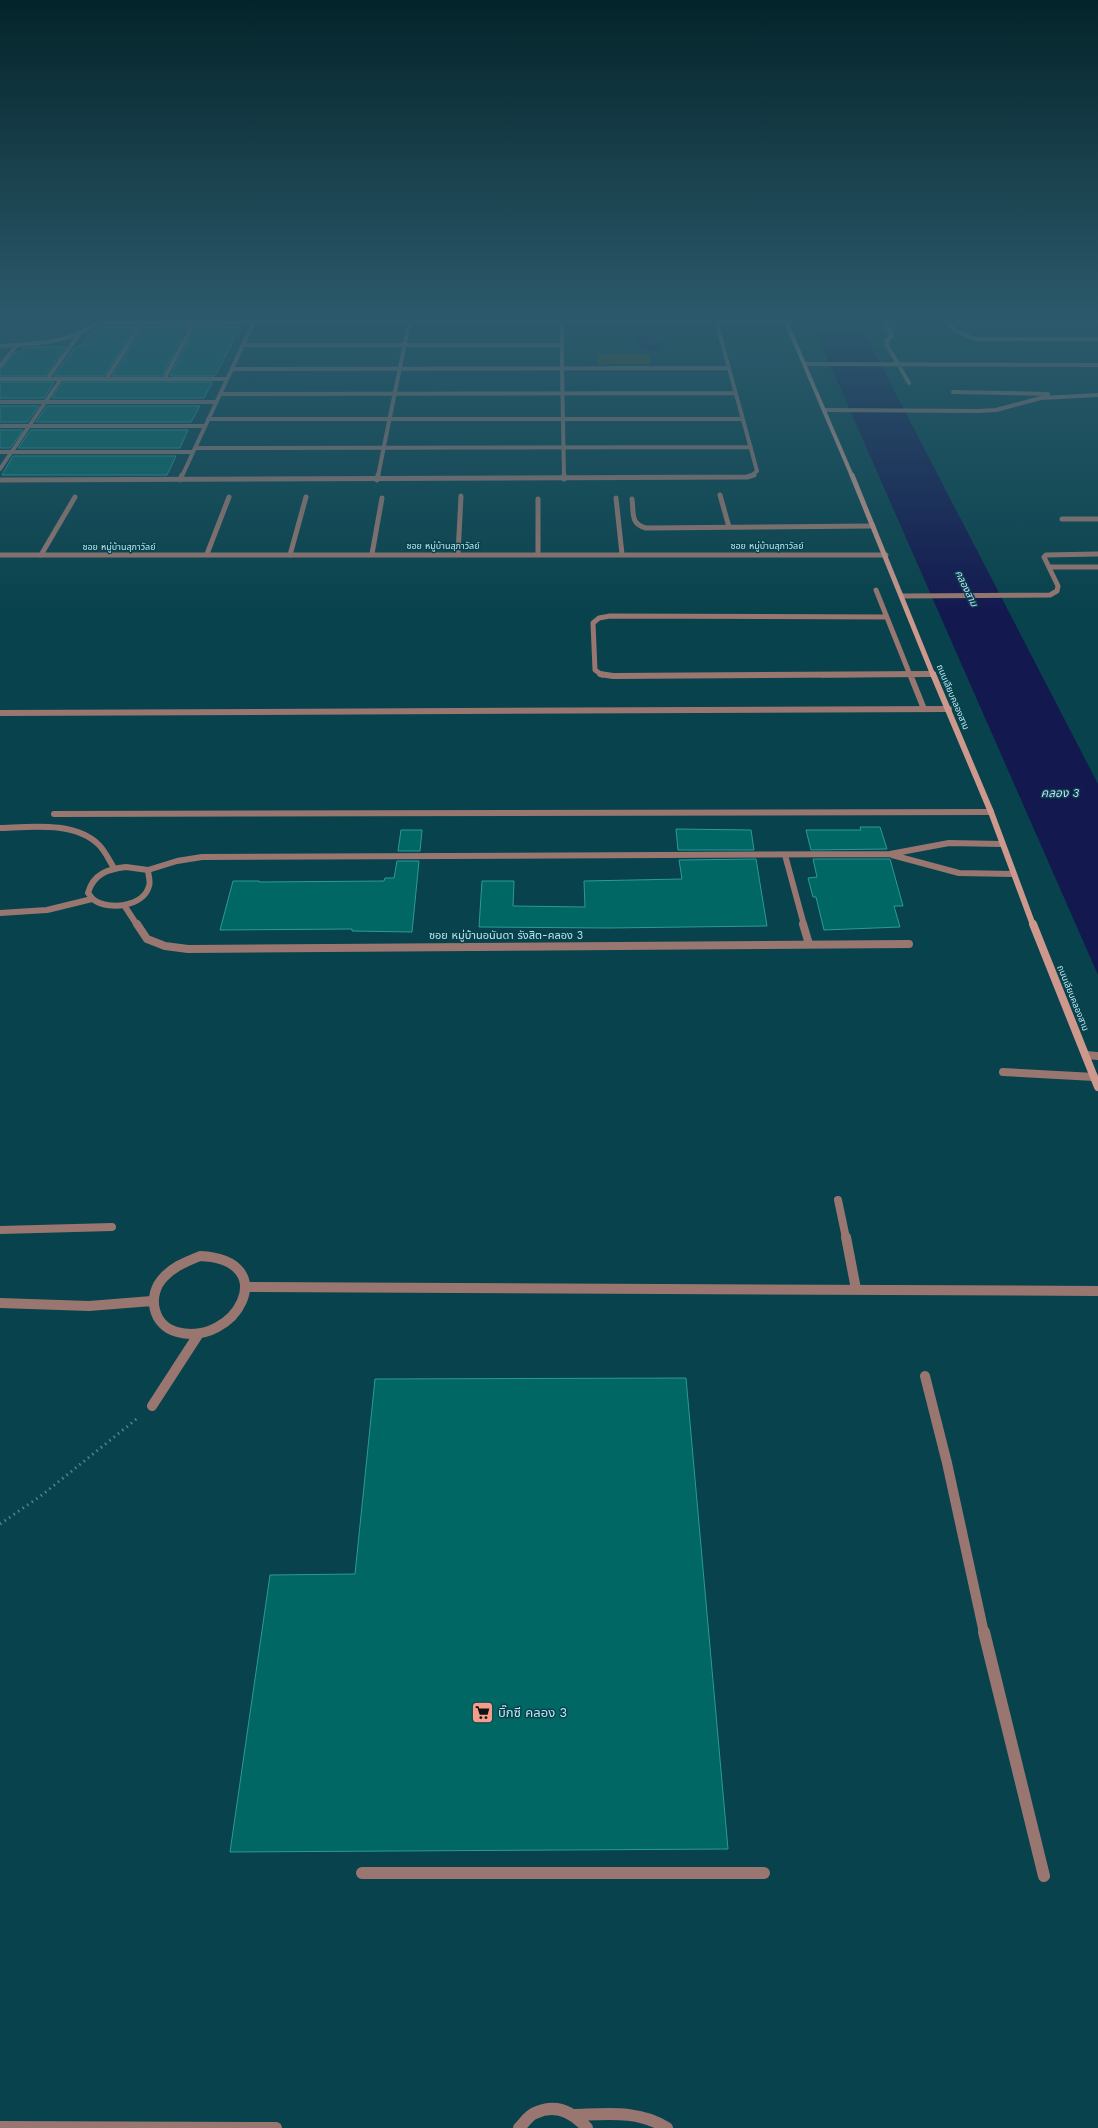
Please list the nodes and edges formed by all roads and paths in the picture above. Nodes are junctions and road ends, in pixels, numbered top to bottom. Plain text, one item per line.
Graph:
1 (37, 416) edge
2 (828, 416) edge
3 (743, 418) joint
4 (208, 419) joint
5 (389, 419) junction
6 (563, 419) junction
7 (0, 426) edge
8 (30, 426) junction
9 (205, 426) junction
10 (564, 447) junction
11 (751, 447) junction
12 (383, 448) junction
13 (194, 450) junction
14 (0, 452) edge
15 (12, 452) junction
16 (0, 469) edge
17 (564, 479) junction
18 (0, 480) edge
19 (180, 480) junction
20 (377, 480) junction
21 (720, 494) dead end
22 (229, 496) dead end
23 (461, 496) dead end
24 (306, 497) dead end
25 (75, 498) dead end
26 (382, 498) dead end
27 (616, 498) dead end
28 (632, 498) dead end
29 (538, 499) dead end
30 (1062, 519) dead end
31 (1098, 519) edge
32 (873, 526) junction
33 (729, 527) junction
34 (207, 554) junction
35 (372, 554) junction
36 (458, 554) junction
37 (538, 554) junction
38 (622, 554) junction
39 (1098, 554) edge
40 (0, 555) edge
41 (41, 555) junction
42 (290, 555) junction
43 (886, 555) junction
44 (1049, 567) junction
45 (1098, 567) edge
46 (876, 590) dead end
47 (902, 596) junction
48 (887, 617) junction
49 (933, 674) junction
50 (910, 676) junction
51 (924, 709) junction
52 (948, 709) junction
53 (0, 713) edge
54 (991, 812) junction
55 (54, 814) dead end
56 (0, 828) edge
57 (1001, 844) junction
58 (890, 854) junction
59 (786, 855) junction
60 (114, 868) junction
61 (148, 870) junction
62 (1013, 874) junction
63 (92, 900) junction
64 (124, 905) junction
65 (0, 913) edge
66 (809, 944) junction
67 (909, 944) dead end
68 (1086, 1055) junction
69 (1098, 1056) edge
70 (1004, 1072) dead end
71 (1094, 1077) junction
72 (1098, 1087) edge
73 (838, 1200) dead end
74 (112, 1227) dead end
75 (0, 1230) edge
76 (245, 1288) junction
77 (856, 1289) junction
78 (1098, 1291) edge
79 (152, 1301) junction
80 (0, 1303) edge
81 (198, 1335) junction
82 (925, 1376) dead end
83 (152, 1406) joint
84 (0, 1524) edge
85 (362, 1873) dead end
86 (764, 1873) dead end
87 (1044, 1876) dead end
88 (575, 2115) junction
89 (0, 2127) edge
90 (157, 2128) edge
91 (276, 2128) edge
92 (519, 2128) edge
93 (587, 2128) edge
94 (667, 2128) edge

1 - 8 street
2 - 32 main road, ถนนเลียบคลองสาม
3 - 6 street
3 - 11 street
4 - 5 street
4 - 9 street
5 - 6 street
5 - 12 street
6 - 10 street
7 - 8 street
8 - 9 street
8 - 15 street
9 - 13 street
10 - 11 street
10 - 12 street
10 - 17 street
11 - 17 street
12 - 13 street
12 - 20 street
13 - 15 street
13 - 19 street
14 - 15 street
15 - 16 street
17 - 20 street
18 - 19 street
19 - 20 street
21 - 33 street
22 - 34 street
23 - 36 street
24 - 42 street
25 - 41 street
26 - 35 street
27 - 38 street
28 - 33 street
29 - 37 street
30 - 31 street
32 - 33 street
32 - 43 main road, ถนนเลียบคลองสาม
34 - 41 street, ซอย หมู่บ้านสุภาวัลย์
34 - 42 street, ซอย หมู่บ้านสุภาวัลย์
35 - 36 street, ซอย หมู่บ้านสุภาวัลย์
35 - 42 street, ซอย หมู่บ้านสุภาวัลย์
36 - 37 street, ซอย หมู่บ้านสุภาวัลย์
37 - 38 street, ซอย หมู่บ้านสุภาวัลย์
38 - 43 street, ซอย หมู่บ้านสุภาวัลย์
39 - 44 street
40 - 41 street, ซอย หมู่บ้านสุภาวัลย์
43 - 47 main road, ถนนเลียบคลองสาม
44 - 45 street
44 - 47 street
46 - 48 street
47 - 49 main road, ถนนเลียบคลองสาม
48 - 50 street
48 - 50 street
49 - 50 street
49 - 52 main road, ถนนเลียบคลองสาม
50 - 51 street
51 - 52 street
51 - 53 street
52 - 54 main road, ถนนเลียบคลองสาม
54 - 55 street
54 - 57 main road, ถนนเลียบคลองสาม
56 - 60 street
57 - 58 street
57 - 62 main road, ถนนเลียบคลองสาม
58 - 59 street
58 - 62 street
59 - 61 street
59 - 66 street
60 - 61 street
60 - 63 street
61 - 64 street
62 - 68 main road, ถนนเลียบคลองสาม
63 - 64 street
63 - 65 street
64 - 66 street, ซอย หมู่บ้านอนันดา รังสิต-คลอง 3
66 - 67 street, ซอย หมู่บ้านอนันดา รังสิต-คลอง 3
68 - 69 street
68 - 71 main road, ถนนเลียบคลองสาม
70 - 71 street
71 - 72 main road, ถนนเลียบคลองสาม
73 - 77 street
74 - 75 street
76 - 77 street
76 - 79 street
76 - 81 street
77 - 78 street
79 - 80 street
79 - 81 street
81 - 83 street
82 - 87 street
83 - 84 path
85 - 86 street
88 - 92 street
88 - 93 street
88 - 94 street
89 - 90 street
90 - 91 street

